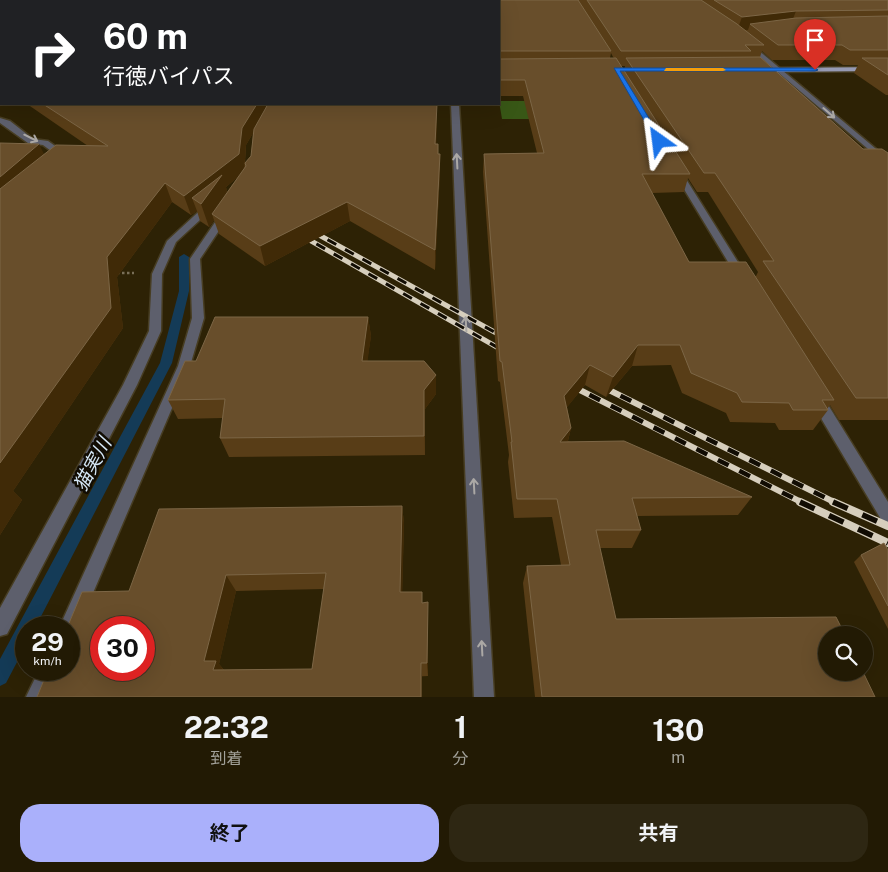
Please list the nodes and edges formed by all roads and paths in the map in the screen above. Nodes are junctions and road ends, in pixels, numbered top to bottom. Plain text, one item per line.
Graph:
1 (743, 40) edge
2 (888, 69) edge
3 (750, 70) edge
4 (779, 70) junction
5 (455, 105) edge
6 (0, 120) edge
7 (672, 161) edge
8 (888, 163) edge
9 (54, 166) edge
10 (108, 272) edge
11 (157, 274) junction
12 (748, 287) edge
13 (810, 388) edge
14 (888, 516) edge
15 (73, 616) edge
16 (0, 627) edge
17 (44, 681) edge
18 (36, 697) edge
19 (484, 697) edge

1 - 4 street
2 - 4 main road
3 - 4 main road
4 -> 8 street
19 -> 5 street
6 -> 9 street
7 - 12 street
10 - 11 path
11 - 15 street
11 - 16 street
13 - 14 street
17 - 18 street

